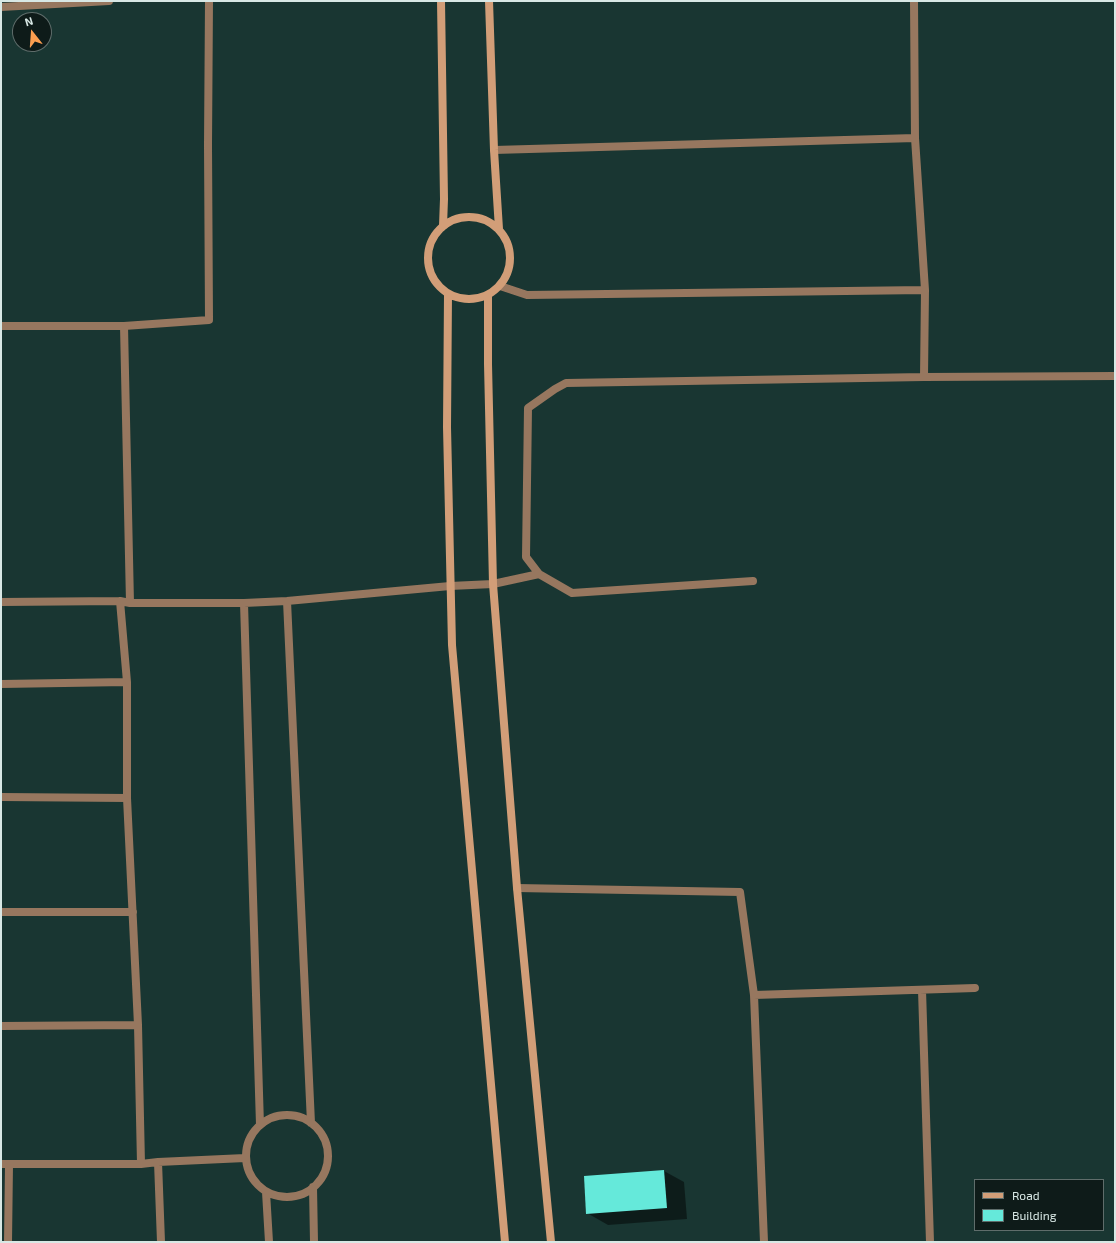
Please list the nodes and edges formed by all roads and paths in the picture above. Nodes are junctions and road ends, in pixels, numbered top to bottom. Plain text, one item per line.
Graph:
1 (109, 1) edge
2 (209, 1) edge
3 (441, 1) edge
4 (489, 1) edge
5 (914, 1) edge
6 (1, 6) edge
7 (915, 138) junction
8 (494, 150) junction
9 (443, 226) junction
10 (499, 229) junction
11 (500, 286) junction
12 (925, 290) junction
13 (448, 294) junction
14 (488, 295) junction
15 (1, 326) edge
16 (124, 326) junction
17 (1115, 376) edge
18 (924, 377) junction
19 (539, 574) junction
20 (753, 581) dead end
21 (492, 584) junction
22 (450, 586) junction
23 (120, 601) junction
24 (287, 601) junction
25 (1, 602) edge
26 (130, 603) junction
27 (244, 603) junction
28 (127, 682) junction
29 (1, 684) edge
30 (1, 797) edge
31 (127, 798) junction
32 (517, 888) junction
33 (1, 912) edge
34 (133, 912) junction
35 (974, 988) dead end
36 (922, 990) junction
37 (754, 995) junction
38 (138, 1025) junction
39 (1, 1026) edge
40 (311, 1123) junction
41 (260, 1124) junction
42 (245, 1158) junction
43 (158, 1162) junction
44 (5, 1164) edge
45 (141, 1164) junction
46 (313, 1187) junction
47 (266, 1192) junction
48 (8, 1242) edge
49 (160, 1242) edge
50 (269, 1242) edge
51 (314, 1242) edge
52 (505, 1242) edge
53 (551, 1242) edge
54 (764, 1242) edge
55 (930, 1242) edge

1 - 6 street
2 - 16 street
3 - 9 main road
4 - 8 main road
5 - 7 street
7 - 8 street
7 - 12 street
8 - 10 main road
9 - 10 main road
9 - 13 main road
10 - 11 main road
11 - 12 street
11 - 14 main road
12 - 18 street
13 - 14 main road
13 - 22 main road
14 - 21 main road
15 - 16 street
16 - 26 street
17 - 18 street
18 - 19 street
19 - 20 street
19 - 21 street
21 - 22 street
21 - 32 main road
22 - 24 street
22 - 52 main road
23 - 25 street
23 - 26 street
23 - 28 street
24 - 27 street
24 - 40 street
26 - 27 street
27 - 41 street
28 - 29 street
28 - 31 street
30 - 31 street
31 - 34 street
32 - 37 street
32 - 53 main road
33 - 34 street
34 - 38 street
35 - 36 street
36 - 37 street
36 - 55 street
37 - 54 street
38 - 39 street
38 - 45 street
40 - 41 street
40 - 46 street
41 - 42 street
42 - 43 street
42 - 47 street
43 - 45 street
43 - 49 street
44 - 45 street
44 - 48 street
46 - 47 street
46 - 51 street
47 - 50 street

